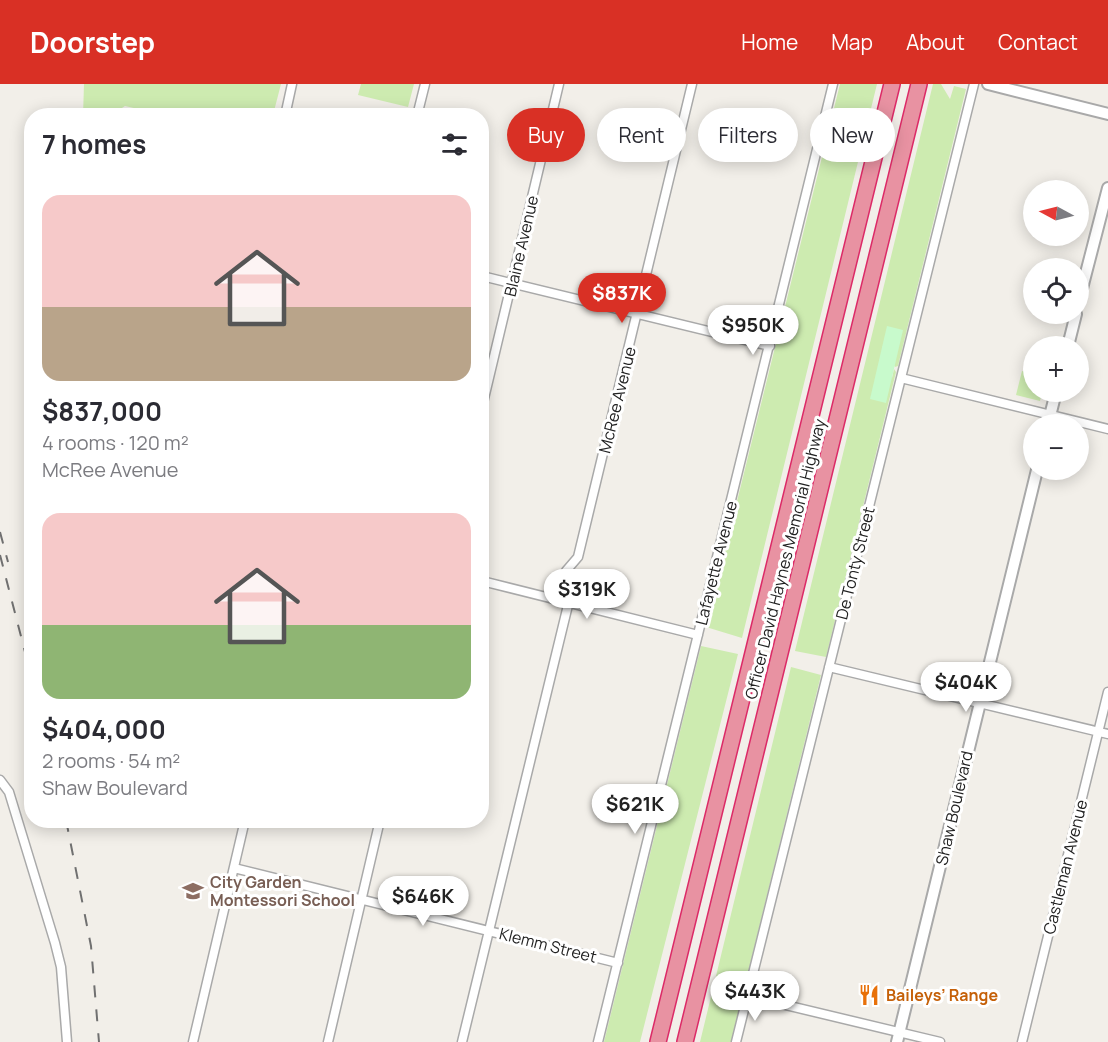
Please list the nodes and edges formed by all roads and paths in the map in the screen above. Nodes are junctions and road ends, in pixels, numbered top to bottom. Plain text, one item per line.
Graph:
1 (292, 84) edge
2 (424, 84) edge
3 (559, 84) edge
4 (692, 84) edge
5 (833, 84) edge
6 (892, 84) edge
7 (919, 84) edge
8 (974, 84) edge
9 (988, 84) edge
10 (287, 108) edge
11 (419, 108) edge
12 (1108, 114) edge
13 (1108, 188) edge
14 (1089, 261) edge
15 (489, 278) edge
16 (512, 283) junction
17 (638, 314) junction
18 (770, 346) junction
19 (489, 378) edge
20 (901, 378) junction
21 (1028, 414) edge
22 (1089, 426) edge
23 (1108, 429) edge
24 (1034, 480) edge
25 (566, 571) dead end
26 (489, 583) edge
27 (568, 601) junction
28 (698, 635) junction
29 (830, 667) junction
30 (1108, 692) edge
31 (979, 702) junction
32 (1098, 732) junction
33 (1108, 734) edge
34 (0, 780) edge
35 (243, 828) edge
36 (378, 828) edge
37 (234, 868) junction
38 (362, 899) junction
39 (489, 930) junction
40 (618, 963) junction
41 (748, 996) junction
42 (899, 1037) edge
43 (67, 1042) edge
44 (193, 1042) edge
45 (328, 1042) edge
46 (462, 1042) edge
47 (598, 1042) edge
48 (658, 1042) edge
49 (685, 1042) edge
50 (736, 1042) edge
51 (940, 1042) edge
52 (1022, 1042) edge

1 - 10 street
2 - 11 street
3 - 16 street, Blaine Avenue
4 - 17 street, McRee Avenue
5 - 18 street, Lafayette Avenue
6 - 48 highway, Officer David Haynes Memorial Highway
7 - 49 highway, Officer David Haynes Memorial Highway
8 - 20 street, De Tonty Street
9 - 12 street
13 - 14 street
15 - 16 street
16 - 17 street
16 - 19 street, Blaine Avenue
17 - 18 street
17 - 25 street, McRee Avenue
18 - 28 street, Lafayette Avenue
20 - 21 street
20 - 29 street, De Tonty Street
22 - 23 street
24 - 31 street, Shaw Boulevard
26 - 27 street
27 - 28 street
27 - 39 street
28 - 40 street, Lafayette Avenue
29 - 31 street
29 - 41 street, De Tonty Street
30 - 32 street, Castleman Avenue
31 - 32 street
31 - 42 street, Shaw Boulevard
32 - 33 street
32 - 52 street, Castleman Avenue
34 - 43 street
35 - 37 street
36 - 38 street
37 - 38 street, Klemm Street
37 - 44 street
38 - 39 street, Klemm Street
38 - 45 street
39 - 40 street, Klemm Street
39 - 46 street
40 - 47 street, Lafayette Avenue
41 - 42 street
41 - 50 street, De Tonty Street
42 - 51 street

